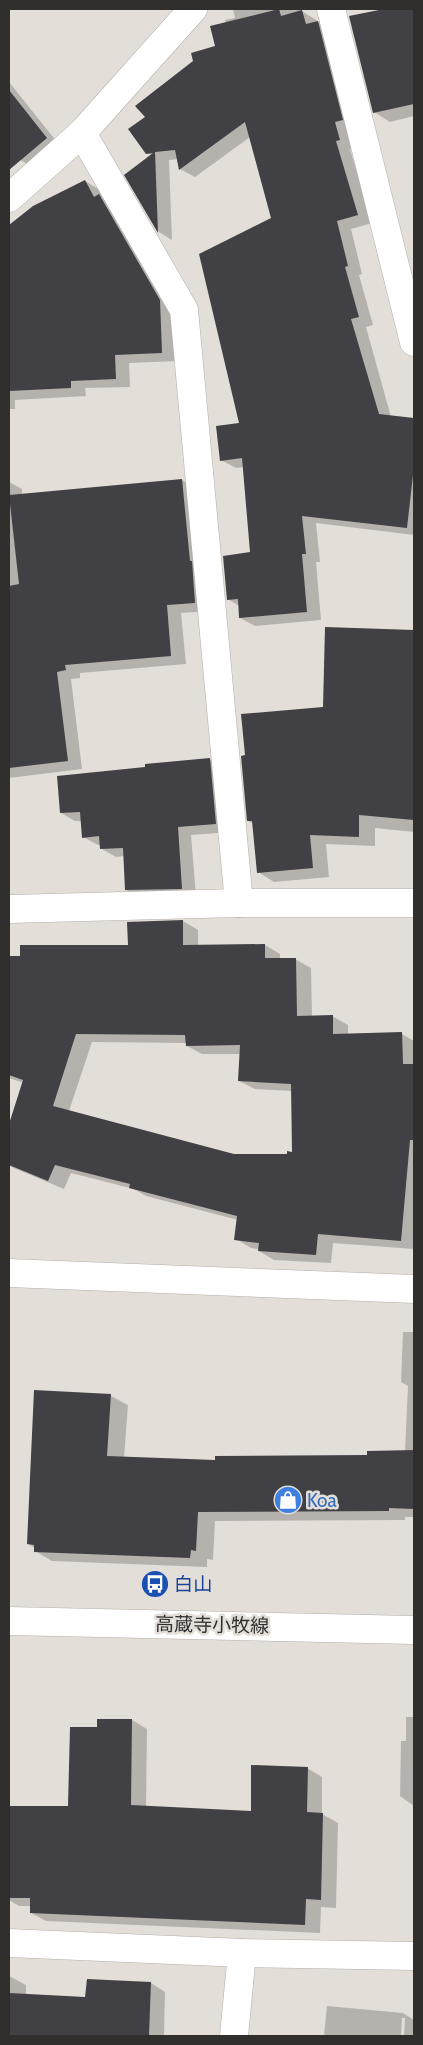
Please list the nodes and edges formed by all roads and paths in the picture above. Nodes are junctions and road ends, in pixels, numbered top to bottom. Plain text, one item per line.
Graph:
1 (193, 9) edge
2 (331, 9) edge
3 (82, 134) junction
4 (9, 198) edge
5 (414, 342) edge
6 (239, 902) junction
7 (414, 903) edge
8 (9, 909) edge
9 (9, 1273) edge
10 (414, 1289) edge
11 (9, 1621) edge
12 (414, 1630) edge
13 (9, 1942) edge
14 (242, 1953) junction
15 (414, 1956) edge
16 (234, 2036) edge

1 - 3 street
2 - 5 street
3 - 4 street
3 - 6 street
6 - 7 street
6 - 8 street
9 - 10 street
11 - 12 street, 高蔵寺小牧線
13 - 14 street
14 - 15 street
14 - 16 street

